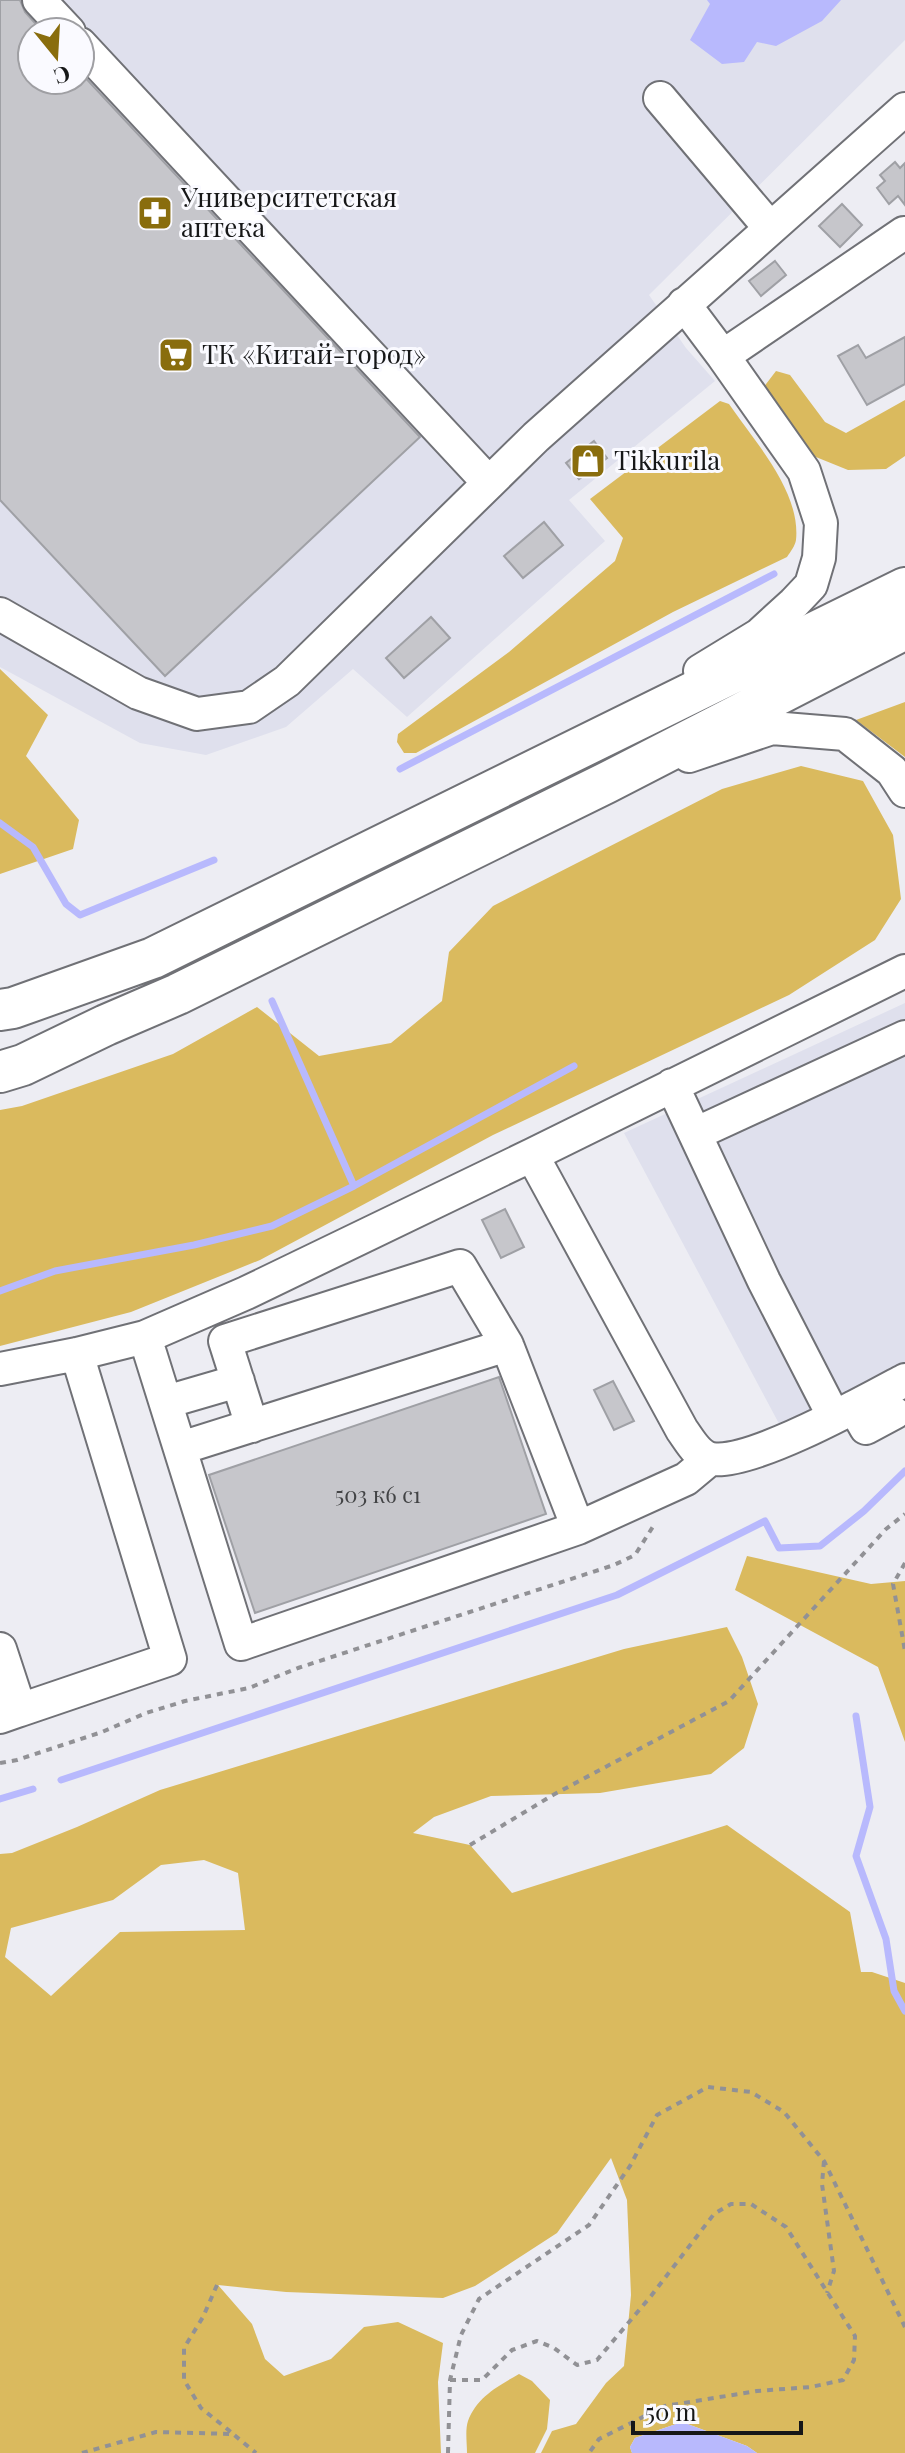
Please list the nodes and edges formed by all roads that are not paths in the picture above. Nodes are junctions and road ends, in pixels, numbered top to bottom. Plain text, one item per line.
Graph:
1 (39, 0) edge
2 (54, 16) edge
3 (96, 61) edge
4 (660, 98) dead end
5 (905, 109) edge
6 (770, 228) junction
7 (904, 233) edge
8 (684, 304) junction
9 (723, 356) junction
10 (489, 483) junction
11 (905, 588) edge
12 (0, 614) edge
13 (905, 629) edge
14 (575, 750) junction
15 (606, 783) junction
16 (905, 791) edge
17 (905, 950) edge
18 (894, 976) edge
19 (0, 1010) edge
20 (106, 1025) junction
21 (905, 1037) edge
22 (0, 1049) edge
23 (0, 1072) edge
24 (672, 1085) junction
25 (695, 1134) junction
26 (532, 1155) junction
27 (145, 1337) junction
28 (507, 1345) junction
29 (77, 1354) junction
30 (0, 1369) edge
31 (905, 1380) edge
32 (238, 1381) junction
33 (166, 1402) junction
34 (844, 1412) junction
35 (894, 1413) dead end
36 (252, 1426) junction
37 (181, 1448) junction
38 (710, 1459) junction
39 (578, 1528) junction
40 (0, 1649) edge
41 (10, 1713) edge

1 - 2 street
3 - 10 street
4 - 6 street
5 - 6 street
6 - 8 street
7 - 9 street
8 - 9 street
8 - 10 street
9 - 14 street
10 - 12 street
11 - 14 main road
13 - 15 main road
14 - 19 main road
15 - 16 street
15 - 20 main road
17 - 18 street
18 - 24 street
20 - 22 main road
20 - 23 main road
21 - 25 street
24 - 25 street
24 - 26 street
25 - 34 street
26 - 27 street
26 - 38 street
27 - 29 street
27 - 33 street
28 - 32 street
28 - 36 street
28 - 39 street
29 - 30 street
29 - 41 street
31 - 34 street
32 - 33 street
32 - 36 street
33 - 37 street
34 - 35 street
34 - 38 street
36 - 37 street
37 - 39 street
38 - 39 street
40 - 41 street

